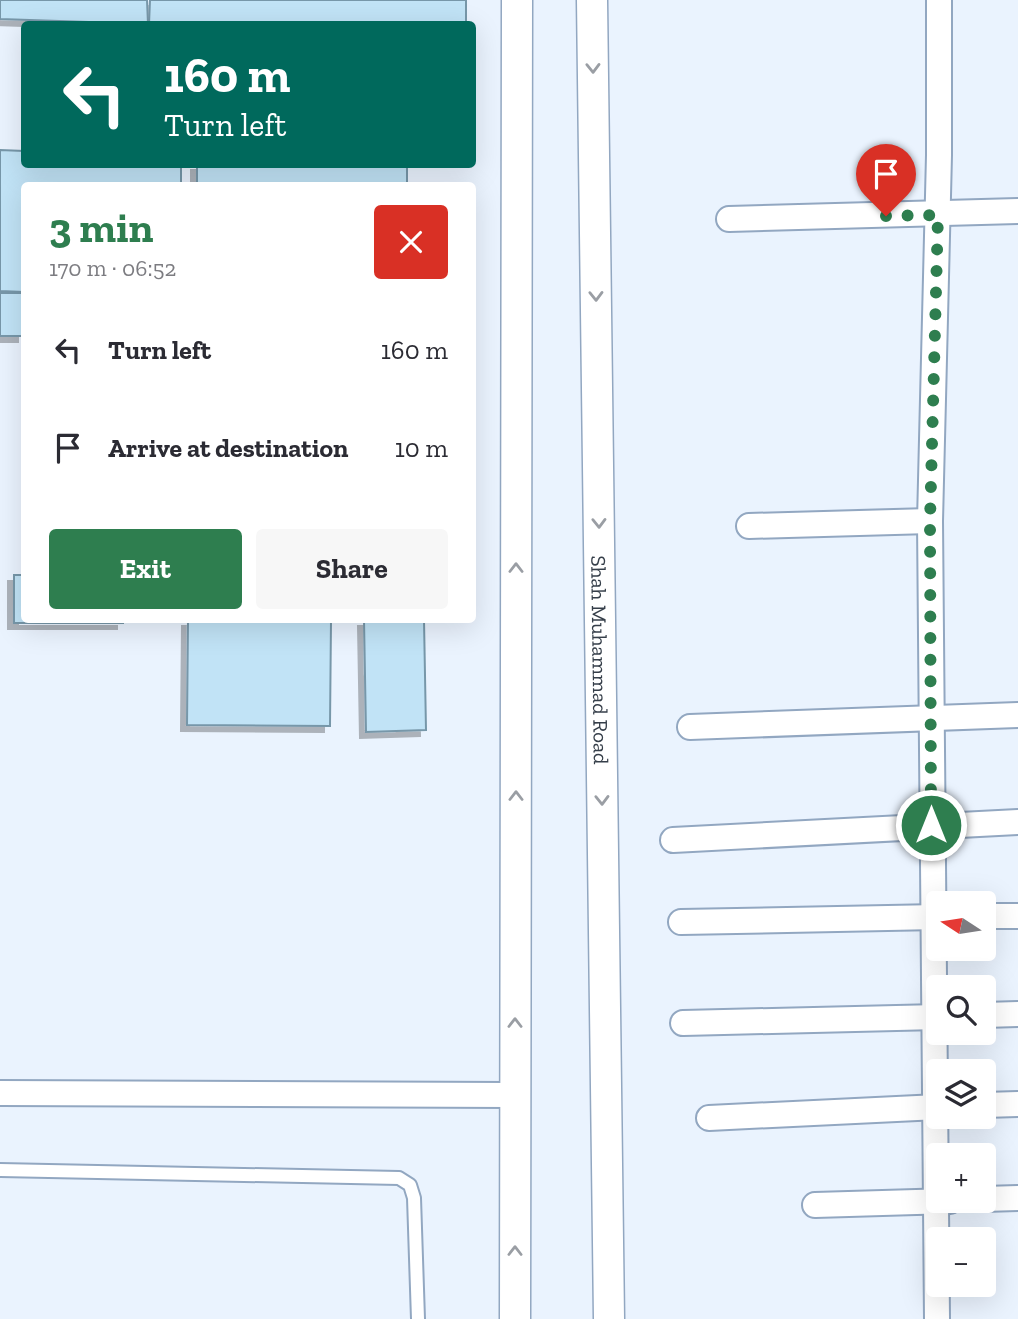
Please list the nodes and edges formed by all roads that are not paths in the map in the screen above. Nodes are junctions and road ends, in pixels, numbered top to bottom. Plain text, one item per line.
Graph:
1 (517, 0) edge
2 (592, 0) edge
3 (939, 0) edge
4 (1018, 211) edge
5 (938, 215) junction
6 (729, 219) dead end
7 (930, 521) junction
8 (749, 526) dead end
9 (1018, 715) edge
10 (931, 720) junction
11 (690, 727) dead end
12 (1018, 822) edge
13 (931, 825) junction
14 (673, 839) dead end
15 (934, 891) edge
16 (996, 916) edge
17 (1018, 916) edge
18 (926, 917) edge
19 (681, 922) dead end
20 (1018, 1014) edge
21 (996, 1015) edge
22 (926, 1017) edge
23 (683, 1023) dead end
24 (0, 1093) edge
25 (515, 1095) junction
26 (1018, 1104) edge
27 (996, 1105) edge
28 (926, 1107) edge
29 (709, 1118) dead end
30 (0, 1170) edge
31 (1018, 1198) edge
32 (996, 1199) edge
33 (926, 1202) edge
34 (815, 1205) dead end
35 (942, 1213) edge
36 (418, 1319) edge
37 (515, 1319) edge
38 (608, 1319) edge
39 (937, 1319) edge

25 -> 1 street
2 -> 38 street, Shah Muhammad Road
3 - 5 street
4 - 5 street
5 - 6 street
5 - 7 street
7 - 8 street
7 - 10 street
9 - 10 street
10 - 11 street
10 - 13 street
12 - 13 street
13 - 14 street
13 - 15 street
16 - 17 street
18 - 19 street
20 - 21 street
22 - 23 street
24 - 25 street
37 -> 25 street
26 - 27 street
28 - 29 street
30 - 36 lane
31 - 32 street
33 - 34 street
35 - 39 street

